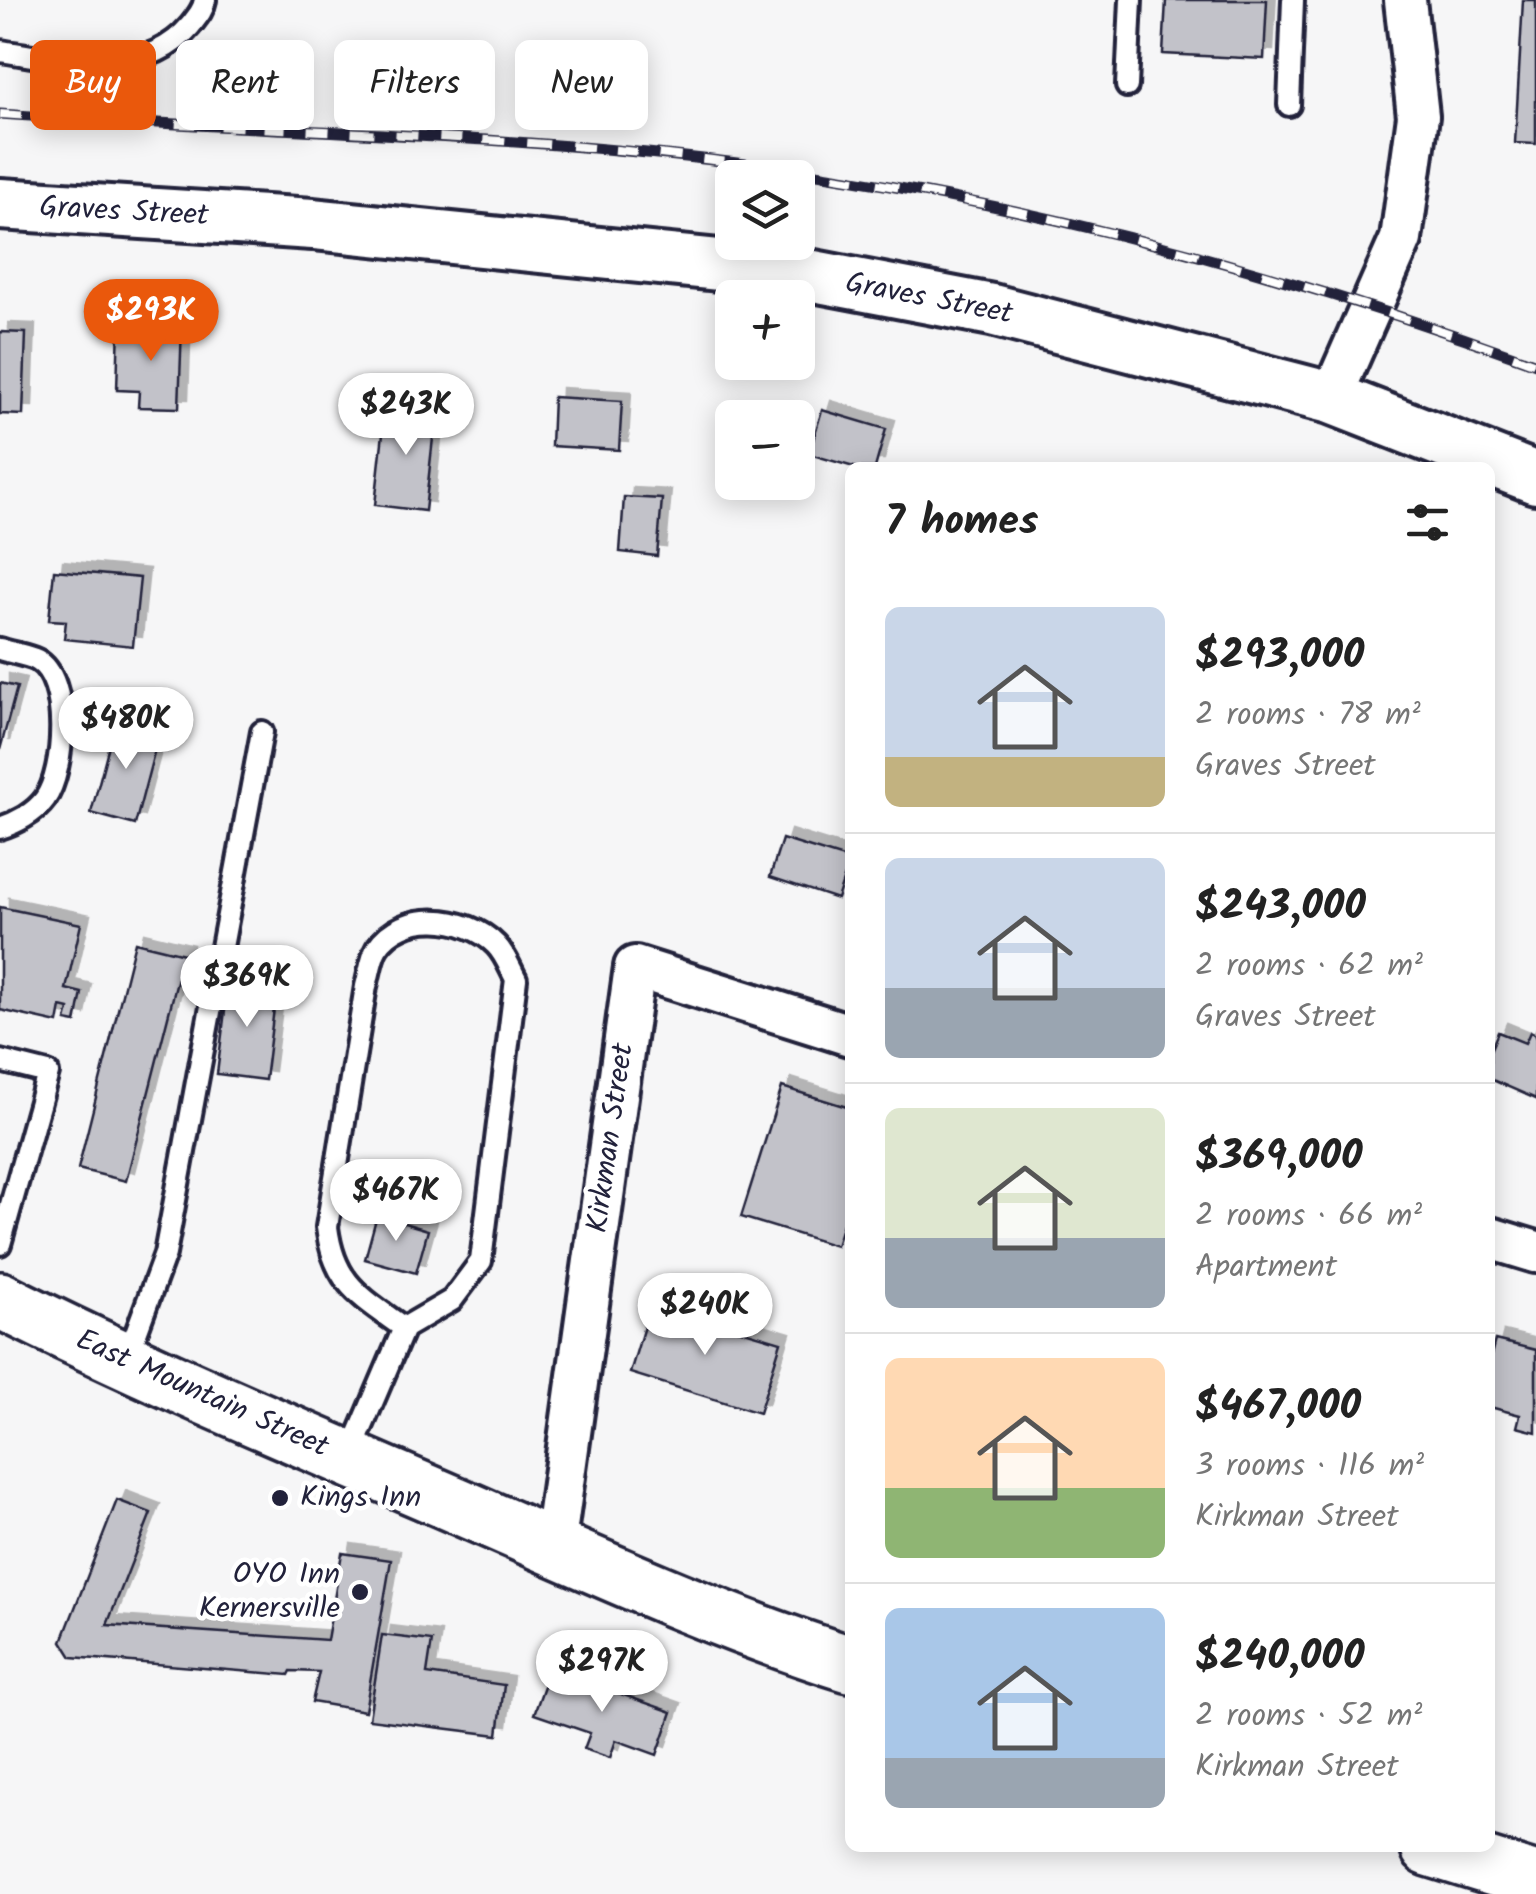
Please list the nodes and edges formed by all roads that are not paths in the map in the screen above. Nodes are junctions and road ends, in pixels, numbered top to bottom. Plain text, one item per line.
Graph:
1 (205, 0) edge
2 (1131, 0) edge
3 (1293, 0) edge
4 (1405, 0) edge
5 (0, 51) edge
6 (1127, 86) dead end
7 (1289, 105) dead end
8 (0, 204) edge
9 (1331, 398) junction
10 (1536, 478) edge
11 (0, 650) edge
12 (262, 732) dead end
13 (0, 828) edge
14 (845, 1033) edge
15 (0, 1061) edge
16 (10, 1170) edge
17 (1495, 1240) edge
18 (0, 1244) edge
19 (1536, 1252) edge
20 (0, 1300) edge
21 (404, 1328) junction
22 (126, 1362) junction
23 (348, 1458) junction
24 (554, 1548) junction
25 (845, 1662) edge
26 (1442, 1852) edge
27 (1536, 1881) edge

1 - 5 lane
2 - 6 lane
3 - 7 lane
4 - 9 street
8 - 9 street, Graves Street
9 - 10 street, Graves Street
11 - 13 lane
12 - 22 lane
14 - 24 street, Kirkman Street
15 - 16 lane
16 - 18 lane
17 - 19 street
20 - 22 main road, East Mountain Street
21 - 21 lane
21 - 23 lane
22 - 23 main road, East Mountain Street
23 - 24 main road, East Mountain Street
24 - 25 main road, East Mountain Street
26 - 27 main road

